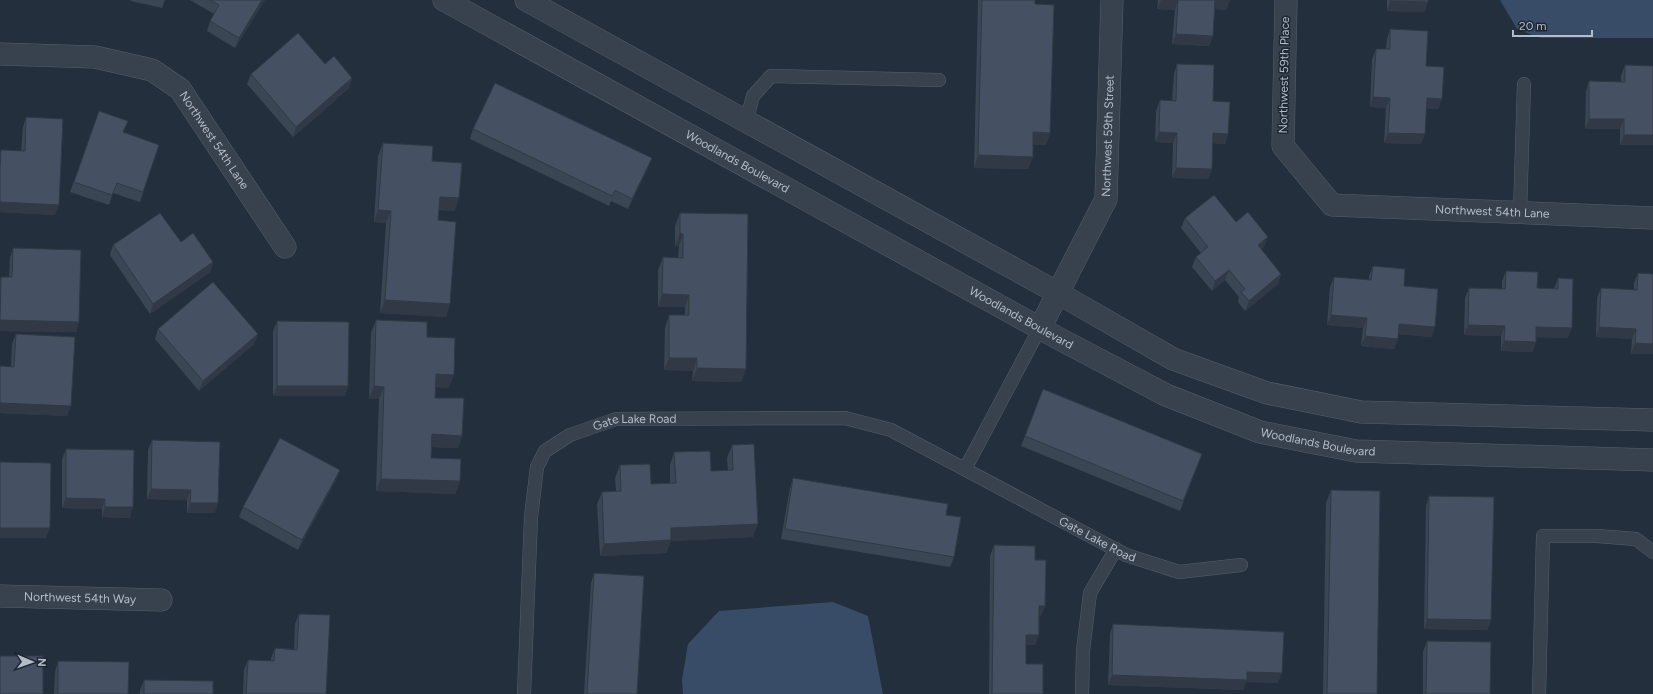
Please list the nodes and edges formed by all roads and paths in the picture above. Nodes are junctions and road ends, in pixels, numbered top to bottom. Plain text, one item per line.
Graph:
1 (444, 0) edge
2 (526, 0) edge
3 (1112, 0) edge
4 (1286, 0) edge
5 (0, 54) edge
6 (939, 80) dead end
7 (1524, 84) dead end
8 (746, 122) junction
9 (1332, 205) joint
10 (1520, 212) junction
11 (1653, 218) edge
12 (285, 247) dead end
13 (1058, 293) junction
14 (1040, 328) junction
15 (1653, 420) edge
16 (1653, 460) edge
17 (965, 469) junction
18 (1116, 549) junction
19 (1653, 552) edge
20 (1241, 565) dead end
21 (0, 596) edge
22 (161, 600) dead end
23 (524, 694) edge
24 (1082, 694) edge
25 (1539, 694) edge

1 - 14 street, Woodlands Boulevard
2 - 8 street
3 - 13 street, Northwest 59th Street
4 - 9 street, Northwest 59th Place
5 - 12 street, Northwest 54th Lane
6 - 8 lane
7 - 10 lane
8 - 13 street
9 - 10 street, Northwest 54th Lane
10 - 11 street, Northwest 54th Lane
13 - 14 street, Northwest 59th Street
13 - 15 street
14 - 16 street, Woodlands Boulevard
14 - 17 lane
17 - 18 lane, Gate Lake Road
17 - 23 lane, Gate Lake Road
18 - 20 lane, Gate Lake Road
18 - 24 lane
19 - 25 lane
21 - 22 street, Northwest 54th Way

